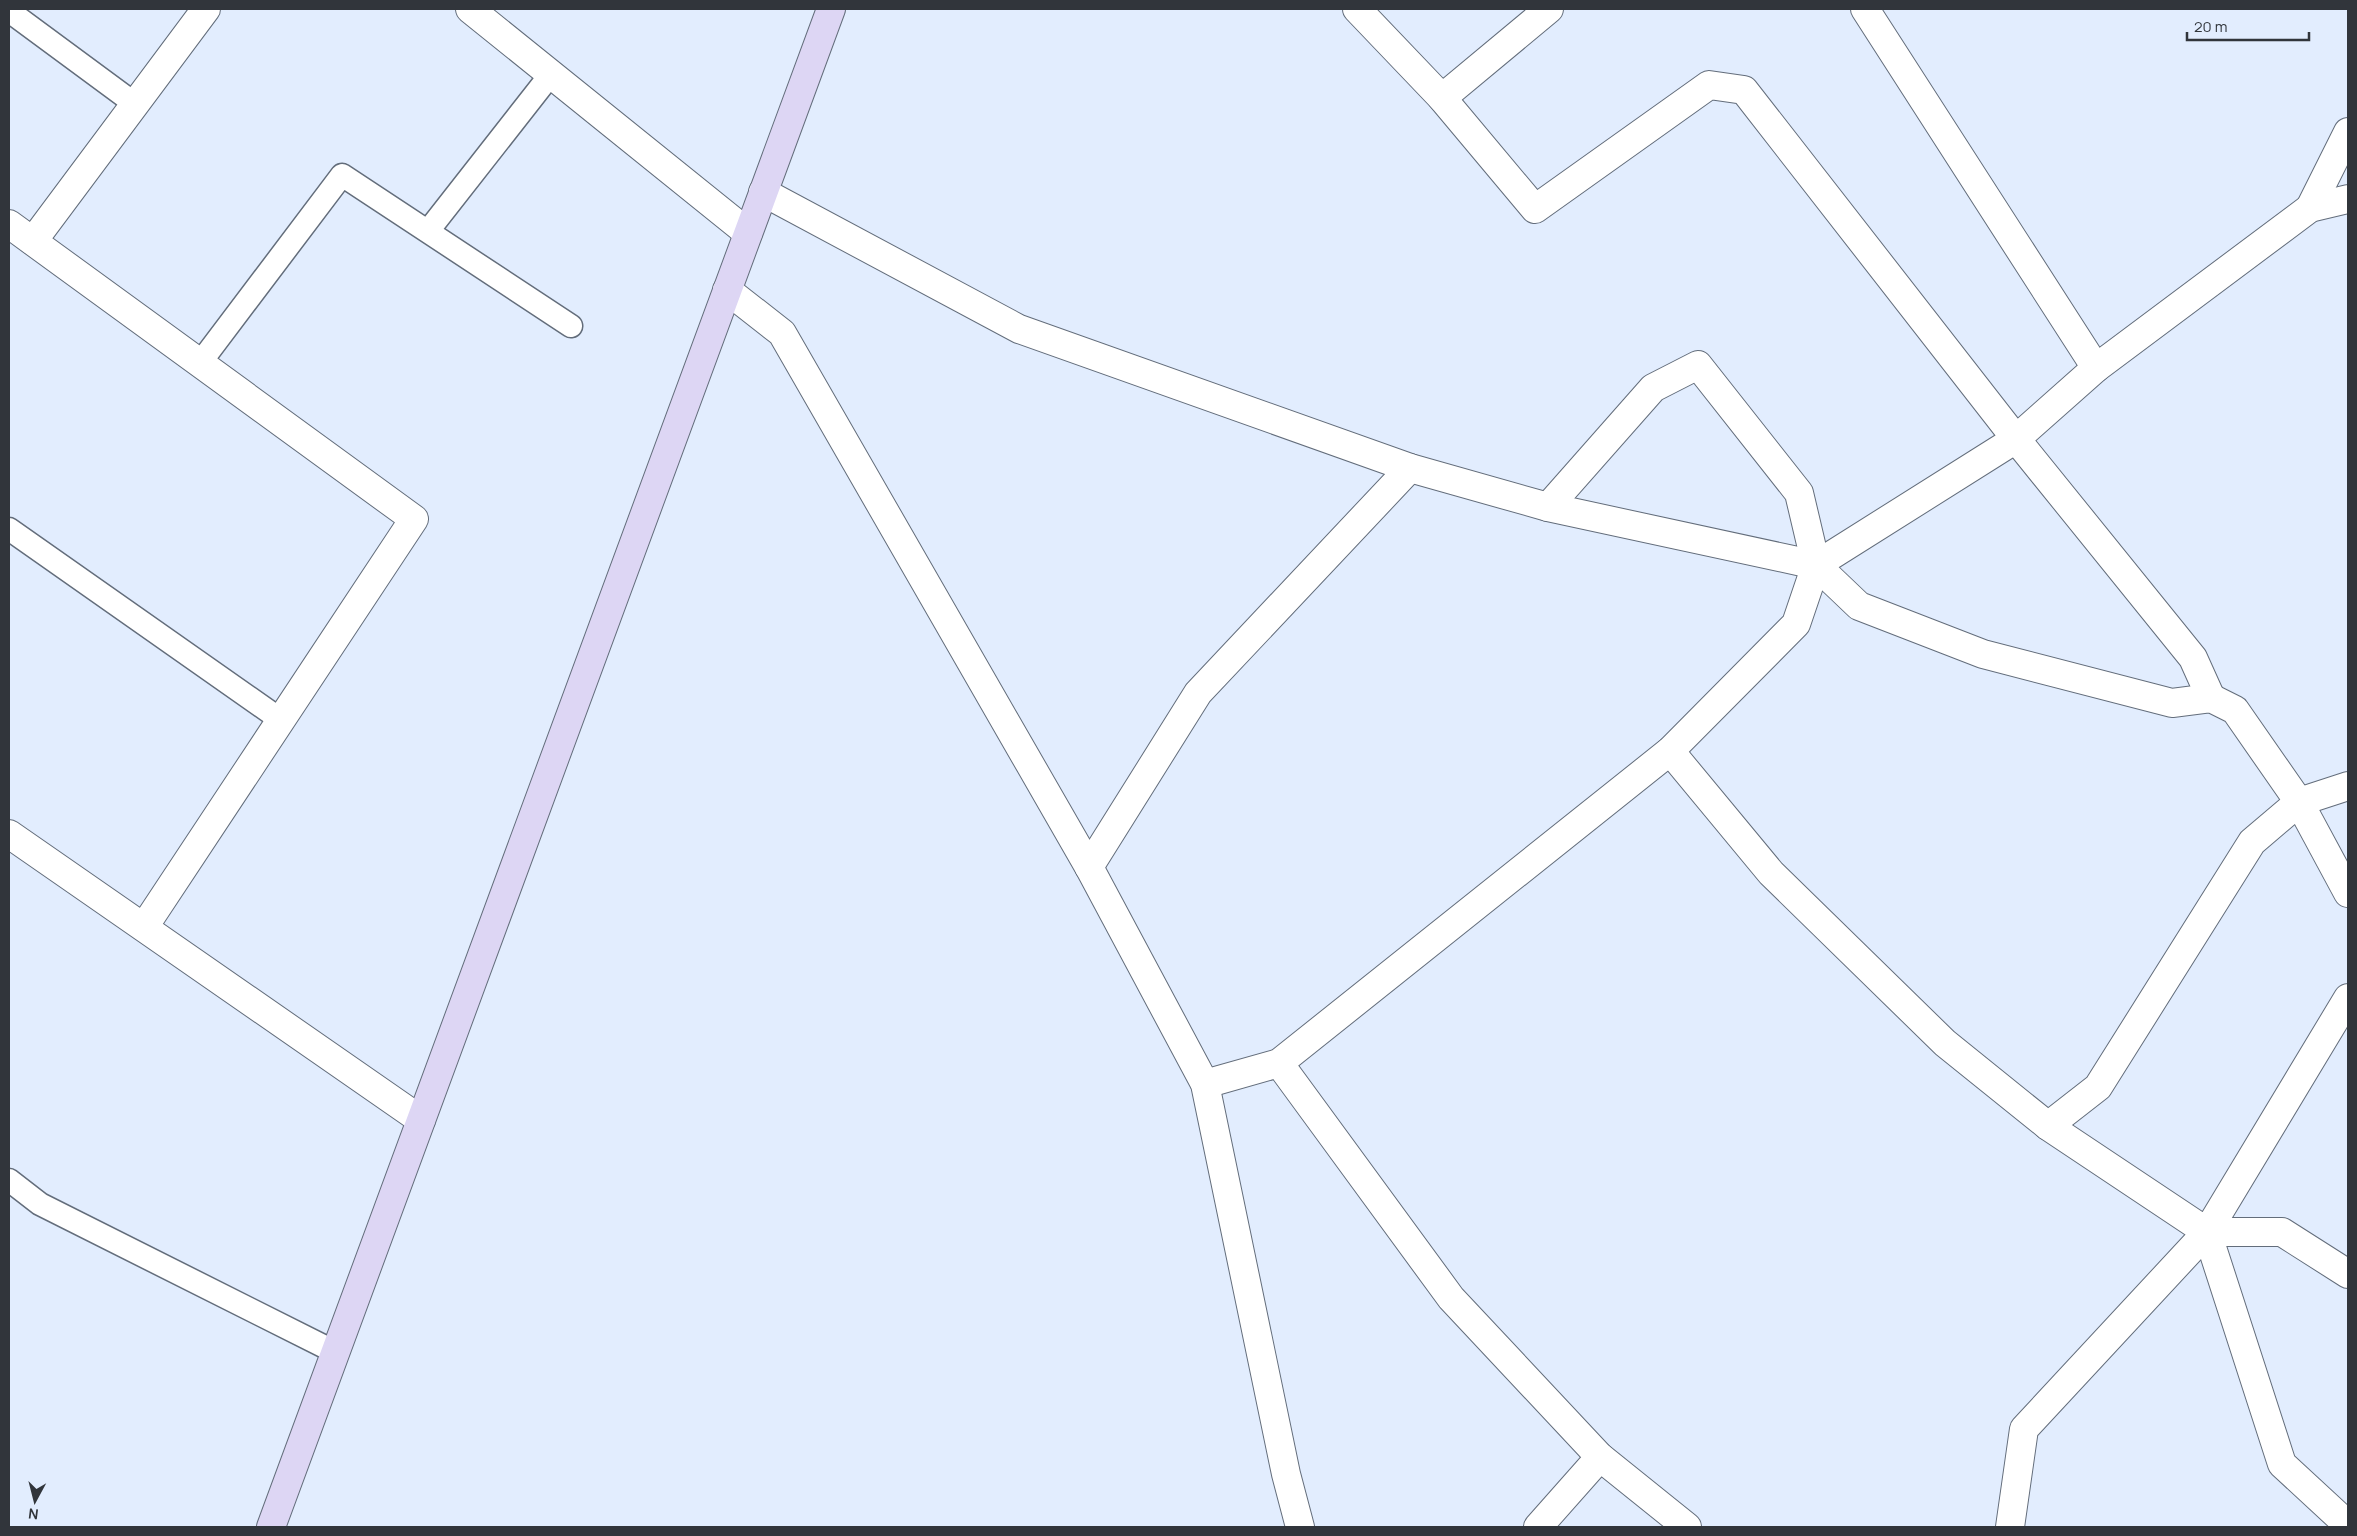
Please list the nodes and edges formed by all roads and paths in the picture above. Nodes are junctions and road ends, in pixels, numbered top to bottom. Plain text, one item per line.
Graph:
1 (206, 9) edge
2 (470, 9) edge
3 (831, 9) edge
4 (1357, 9) edge
5 (1549, 9) edge
6 (1865, 9) edge
7 (9, 12) edge
8 (551, 74) junction
9 (1442, 98) junction
10 (135, 104) junction
11 (2348, 132) edge
12 (763, 192) junction
13 (2348, 199) edge
14 (2310, 208) junction
15 (9, 224) edge
16 (428, 231) junction
17 (748, 233) junction
18 (33, 242) junction
19 (726, 290) junction
20 (571, 326) dead end
21 (200, 363) junction
22 (2096, 368) junction
23 (2016, 439) junction
24 (1410, 468) junction
25 (1548, 507) junction
26 (9, 529) edge
27 (1816, 566) junction
28 (2211, 698) junction
29 (281, 720) junction
30 (1670, 751) junction
31 (2348, 786) edge
32 (2299, 802) junction
33 (9, 834) edge
34 (1089, 867) junction
35 (2348, 893) edge
36 (144, 928) junction
37 (2348, 998) edge
38 (1279, 1064) junction
39 (1205, 1084) junction
40 (421, 1120) junction
41 (2048, 1126) junction
42 (9, 1180) edge
43 (2207, 1232) junction
44 (2348, 1274) edge
45 (335, 1352) junction
46 (1600, 1457) junction
47 (2348, 1525) edge
48 (271, 1527) edge
49 (1300, 1527) edge
50 (1538, 1527) edge
51 (1687, 1527) edge
52 (2010, 1527) edge

1 - 10 street
2 - 8 street
3 - 12 main road
4 - 9 street
5 - 9 street
6 - 22 street
7 - 10 lane
8 - 16 lane
8 - 17 street
9 - 23 street
10 - 18 street
11 - 14 street
12 - 17 main road
12 - 24 street
13 - 14 street
14 - 22 street
15 - 18 street
16 - 20 lane
16 - 21 lane
17 - 19 main road
18 - 21 street
19 - 34 street
19 - 40 main road
21 - 29 street
22 - 23 street
23 - 27 street
23 - 28 street
24 - 25 street
24 - 34 street
25 - 27 street
25 - 27 street
26 - 29 lane
27 - 28 street
27 - 30 street
28 - 32 street
29 - 36 street
30 - 38 street
30 - 41 street
31 - 32 street
32 - 35 street
32 - 41 street
33 - 36 street
34 - 39 street
36 - 40 street
37 - 43 street
38 - 39 street
38 - 46 street
39 - 49 street
40 - 45 main road
41 - 43 street
42 - 45 lane
43 - 44 street
43 - 47 street
43 - 52 street
45 - 48 main road
46 - 50 street
46 - 51 street

